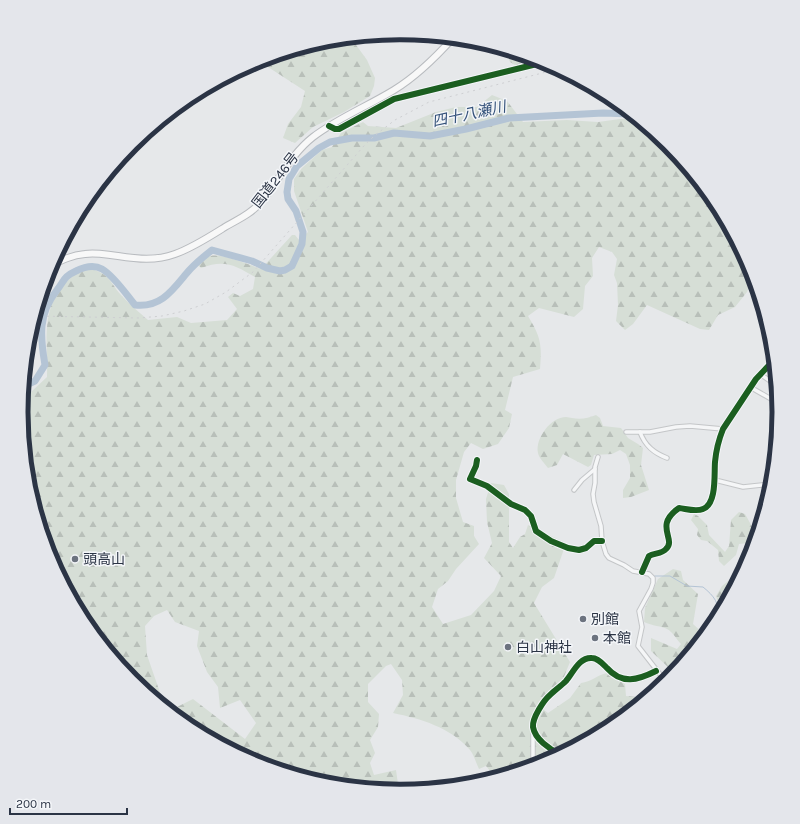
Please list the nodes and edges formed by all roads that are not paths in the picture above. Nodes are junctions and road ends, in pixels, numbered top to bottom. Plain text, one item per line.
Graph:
1 (449, 43) edge
2 (528, 63) edge
3 (534, 65) edge
4 (515, 70) junction
5 (329, 126) junction
6 (60, 261) edge
7 (769, 365) edge
8 (760, 374) junction
9 (770, 380) edge
10 (750, 388) junction
11 (771, 400) edge
12 (723, 429) junction
13 (626, 432) dead end
14 (640, 432) junction
15 (598, 457) dead end
16 (667, 458) dead end
17 (477, 460) dead end
18 (595, 469) junction
19 (715, 480) junction
20 (765, 485) edge
21 (574, 490) dead end
22 (602, 541) junction
23 (642, 572) junction
24 (656, 671) junction
25 (661, 677) edge
26 (533, 727) junction
27 (554, 751) edge
28 (533, 759) edge

1 - 5 highway, 国道246号
2 - 4 street
3 - 4 street
4 - 5 street
5 - 6 highway, 国道246号
7 - 8 street
8 - 9 street
8 - 10 street
10 - 11 street
10 - 12 street
12 - 14 street
12 - 19 street
13 - 14 street
14 - 16 street
15 - 18 street
17 - 22 street
18 - 21 street
18 - 22 street
19 - 20 street
19 - 23 street
22 - 23 street
23 - 24 street
24 - 25 street
24 - 26 street
26 - 27 street
26 - 28 street

